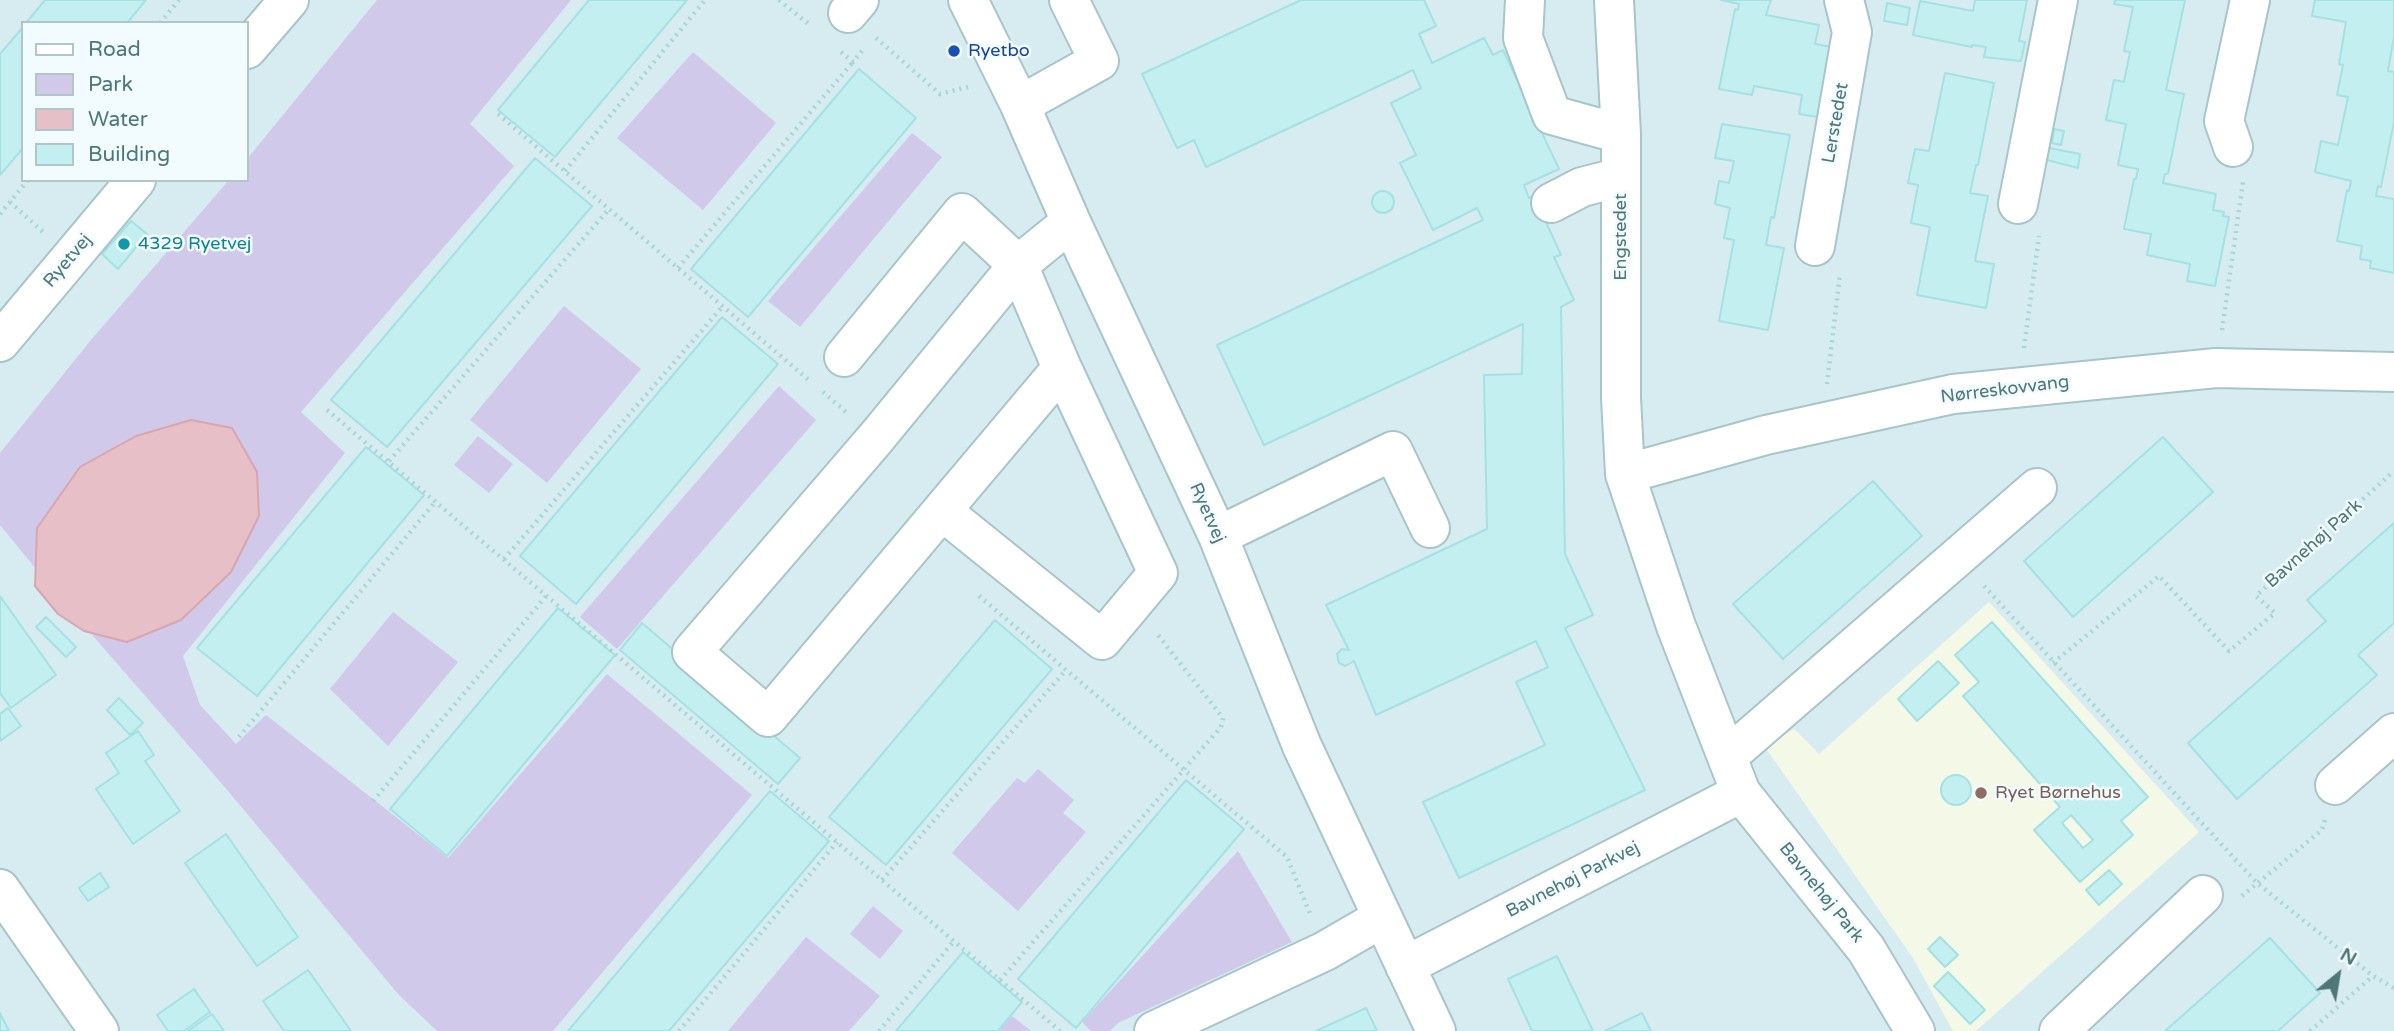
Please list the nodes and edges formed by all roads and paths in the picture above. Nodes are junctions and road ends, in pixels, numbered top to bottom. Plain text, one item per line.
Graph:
1 (179, 0) edge
2 (289, 0) edge
3 (705, 0) edge
4 (968, 0) edge
5 (1069, 0) edge
6 (1525, 0) edge
7 (1614, 0) edge
8 (1844, 0) edge
9 (2058, 0) edge
10 (2249, 0) edge
11 (853, 6) edge
12 (162, 21) edge
13 (248, 48) edge
14 (853, 62) dead end
15 (1013, 92) junction
16 (498, 114) dead end
17 (1621, 134) junction
18 (2233, 147) joint
19 (565, 171) junction
20 (1621, 177) junction
21 (27, 182) edge
22 (134, 182) edge
23 (1550, 203) dead end
24 (2018, 204) joint
25 (609, 209) junction
26 (0, 214) edge
27 (1071, 222) junction
28 (1815, 246) joint
29 (1018, 265) junction
30 (678, 268) junction
31 (723, 306) junction
32 (0, 342) edge
33 (844, 357) dead end
34 (1062, 368) junction
35 (2217, 368) junction
36 (2394, 372) edge
37 (2019, 387) junction
38 (327, 410) dead end
39 (1822, 423) junction
40 (876, 438) junction
41 (389, 461) junction
42 (2394, 471) edge
43 (1625, 474) junction
44 (2037, 488) dead end
45 (436, 501) junction
46 (942, 511) junction
47 (1430, 528) dead end
48 (1219, 536) junction
49 (1958, 557) junction
50 (504, 559) junction
51 (970, 588) dead end
52 (547, 595) junction
53 (1133, 603) junction
54 (2053, 663) junction
55 (1066, 670) junction
56 (2394, 733) edge
57 (239, 737) dead end
58 (1727, 757) junction
59 (1183, 769) junction
60 (2335, 785) joint
61 (1741, 793) junction
62 (373, 801) dead end
63 (837, 842) junction
64 (882, 880) junction
65 (2257, 883) junction
66 (0, 889) edge
67 (2203, 895) joint
68 (1382, 918) junction
69 (954, 941) junction
70 (1325, 951) junction
71 (1405, 966) junction
72 (2373, 976) junction
73 (1000, 981) junction
74 (2394, 988) edge
75 (99, 1031) edge
76 (679, 1031) edge
77 (879, 1031) edge
78 (1059, 1031) edge
79 (1154, 1031) edge
80 (1436, 1031) edge
81 (1915, 1031) edge
82 (2059, 1031) edge
83 (2310, 1031) edge

1 - 12 path
2 - 13 street
3 - 19 path
4 - 15 street, Ryetvej
5 - 15 street
6 - 17 street
7 - 17 street, Engstedet
8 - 28 street, Lerstedet
9 - 24 street
10 - 18 street
11 - 15 path
14 - 30 path
15 - 27 street, Ryetvej
16 - 19 path
17 - 20 street, Engstedet
18 - 35 path
19 - 25 path
20 - 23 street
20 - 43 street, Engstedet
21 - 26 path
22 - 32 street, Ryetvej
24 - 37 path
25 - 30 path
25 - 41 path
27 - 29 street
27 - 48 street, Ryetvej
28 - 39 path
29 - 33 street
29 - 34 street
29 - 40 street
30 - 31 path
31 - 40 path
31 - 50 path
34 - 46 street
34 - 53 street
35 - 36 street, Nørreskovvang
35 - 37 street, Nørreskovvang
37 - 39 street, Nørreskovvang
38 - 41 path
39 - 43 street, Nørreskovvang
40 - 46 street
41 - 45 path
42 - 54 path, Bavnehøj Park
43 - 58 street, Bavnehøj Park
44 - 49 street
45 - 50 path
45 - 57 path
46 - 53 street
47 - 48 street
48 - 68 street, Ryetvej
49 - 54 path
49 - 58 street
50 - 52 path
51 - 55 path
52 - 62 path
52 - 63 path
53 - 59 path
54 - 65 path
55 - 59 path
55 - 64 path
56 - 60 street
58 - 61 street, Bavnehøj Park
59 - 70 path
59 - 73 path
60 - 65 path
61 - 71 street, Bavnehøj Parkvej
61 - 81 street, Bavnehøj Park
63 - 64 path
63 - 76 path
64 - 69 path
65 - 67 path
65 - 72 path
66 - 75 street
67 - 82 street
68 - 70 street
68 - 71 street, Ryetvej
69 - 73 path
69 - 77 path
70 - 79 street
71 - 80 street, Ryetvej
72 - 74 path
72 - 83 path
73 - 78 path

